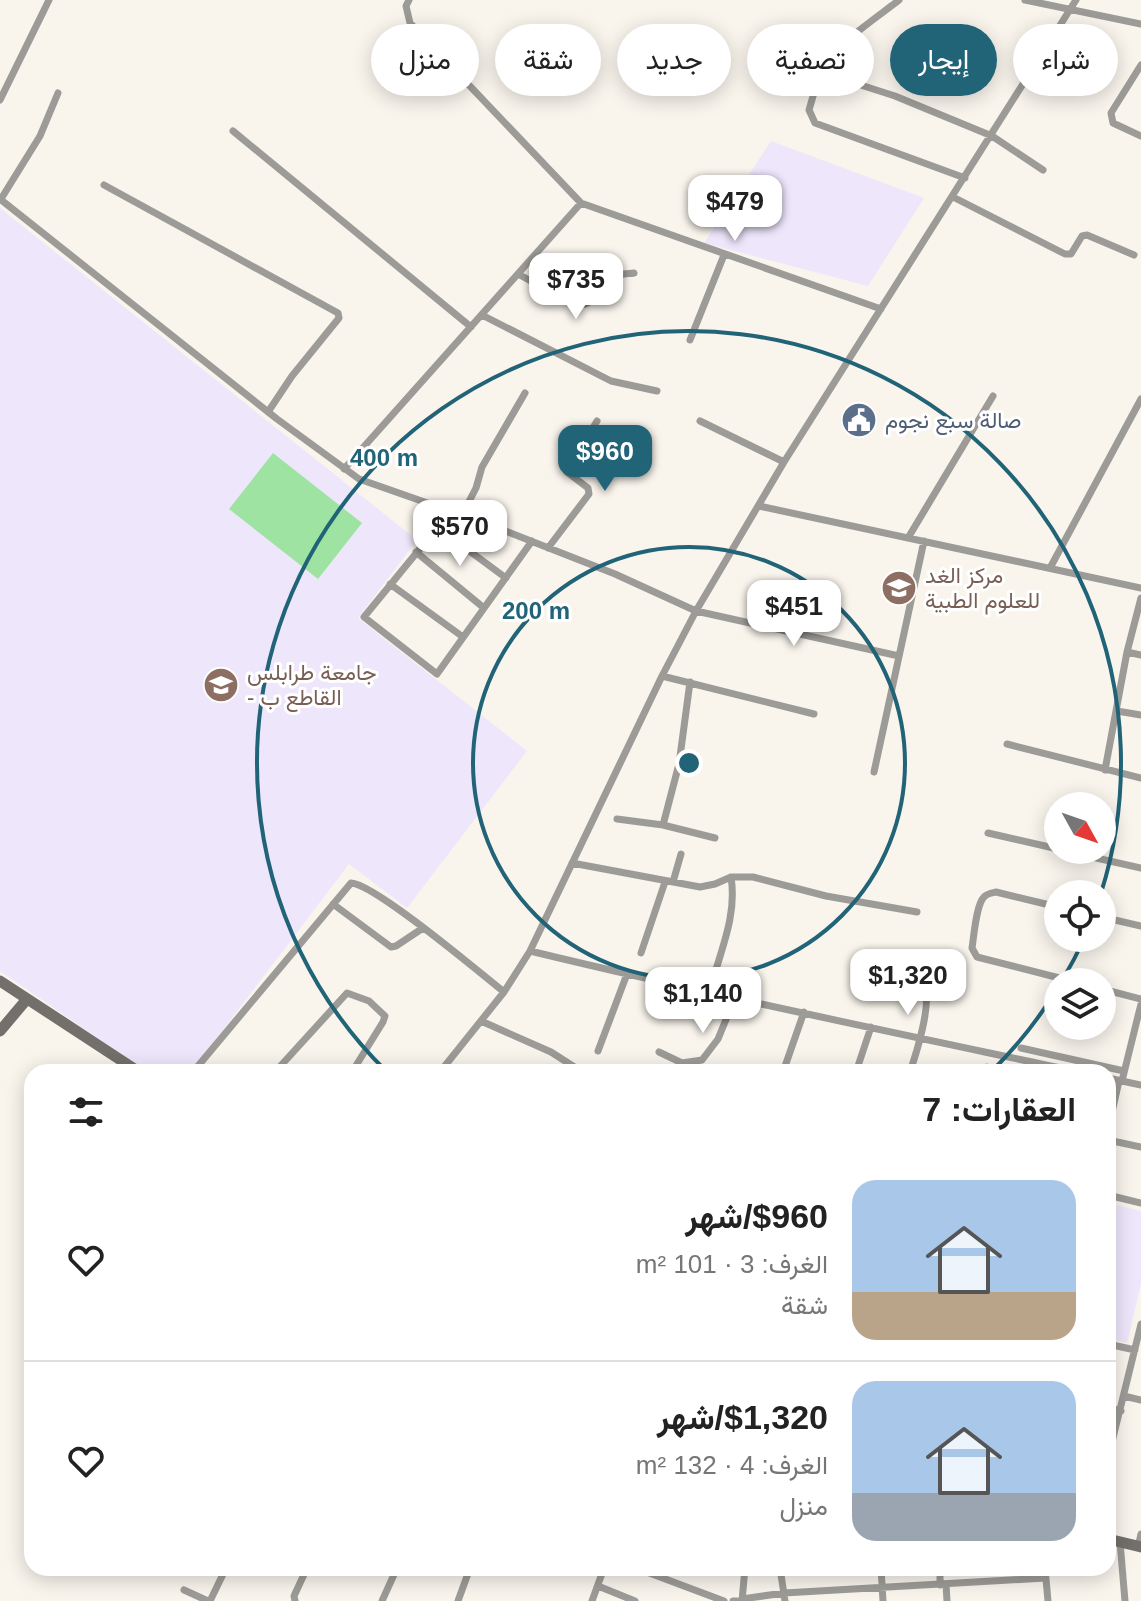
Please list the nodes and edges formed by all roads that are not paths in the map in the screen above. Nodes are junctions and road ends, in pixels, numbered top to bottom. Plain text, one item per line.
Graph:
1 (49, 0) edge
2 (409, 0) edge
3 (899, 0) edge
4 (1025, 0) edge
5 (1076, 0) edge
6 (1071, 8) junction
7 (868, 24) edge
8 (1141, 24) edge
9 (1141, 65) edge
10 (874, 89) edge
11 (58, 93) dead end
12 (813, 96) edge
13 (0, 100) edge
14 (233, 131) dead end
15 (992, 136) junction
16 (1141, 136) edge
17 (1043, 170) dead end
18 (965, 178) junction
19 (104, 185) dead end
20 (953, 197) junction
21 (0, 199) edge
22 (581, 203) junction
23 (724, 255) junction
24 (1134, 255) dead end
25 (634, 273) dead end
26 (518, 274) junction
27 (881, 309) junction
28 (482, 315) junction
29 (471, 327) junction
30 (690, 340) dead end
31 (657, 391) dead end
32 (525, 393) dead end
33 (993, 396) dead end
34 (1141, 399) edge
35 (268, 412) junction
36 (597, 421) dead end
37 (700, 421) dead end
38 (784, 462) junction
39 (344, 469) junction
40 (759, 506) junction
41 (450, 512) junction
42 (462, 515) junction
43 (437, 527) junction
44 (908, 538) junction
45 (532, 541) junction
46 (924, 541) junction
47 (548, 548) junction
48 (416, 552) junction
49 (1050, 568) junction
50 (506, 578) junction
51 (390, 584) junction
52 (1141, 588) edge
53 (1141, 598) edge
54 (484, 608) junction
55 (696, 611) junction
56 (463, 637) junction
57 (1127, 652) junction
58 (1141, 655) edge
59 (899, 656) junction
60 (662, 676) junction
61 (690, 682) junction
62 (1117, 711) junction
63 (814, 714) dead end
64 (1141, 715) edge
65 (1007, 744) dead end
66 (1105, 770) junction
67 (874, 772) dead end
68 (1141, 778) edge
69 (617, 819) dead end
70 (663, 825) junction
71 (988, 833) dead end
72 (715, 838) dead end
73 (1044, 846) edge
74 (681, 854) dead end
75 (1116, 862) edge
76 (572, 863) junction
77 (1141, 868) edge
78 (731, 877) junction
79 (669, 882) junction
80 (333, 904) junction
81 (1044, 904) edge
82 (917, 912) dead end
83 (1116, 920) edge
84 (1141, 926) edge
85 (423, 928) junction
86 (530, 951) junction
87 (641, 953) dead end
88 (889, 969) dead end
89 (627, 974) junction
90 (1044, 974) edge
91 (0, 981) edge
92 (712, 983) dead end
93 (504, 992) junction
94 (1116, 993) edge
95 (27, 999) junction
96 (734, 1000) junction
97 (1141, 1001) edge
98 (804, 1012) junction
99 (481, 1021) junction
100 (871, 1027) junction
101 (0, 1031) edge
102 (922, 1038) junction
103 (1021, 1048) dead end
104 (598, 1051) dead end
105 (659, 1052) dead end
106 (127, 1064) edge
107 (200, 1064) edge
108 (282, 1064) edge
109 (357, 1064) edge
110 (446, 1064) edge
111 (570, 1064) edge
112 (786, 1064) edge
113 (859, 1064) edge
114 (913, 1064) edge
115 (1037, 1064) edge
116 (1093, 1064) edge
117 (1116, 1069) edge
118 (1124, 1071) junction
119 (1116, 1080) edge
120 (1121, 1081) junction
121 (1141, 1085) edge
122 (1116, 1100) edge
123 (1116, 1142) edge
124 (1141, 1147) edge
125 (1116, 1197) edge
126 (1141, 1203) edge
127 (1141, 1324) edge
128 (1116, 1346) edge
129 (1135, 1350) junction
130 (1129, 1375) junction
131 (1141, 1378) edge
132 (1124, 1396) junction
133 (1141, 1400) edge
134 (1116, 1409) edge
135 (1121, 1411) junction
136 (1116, 1429) edge
137 (1141, 1534) edge
138 (1116, 1541) edge
139 (1139, 1547) edge
140 (1116, 1552) edge
141 (222, 1576) edge
142 (303, 1576) edge
143 (393, 1576) edge
144 (467, 1576) edge
145 (601, 1576) edge
146 (657, 1576) edge
147 (744, 1576) edge
148 (781, 1576) edge
149 (882, 1576) edge
150 (942, 1576) edge
151 (1045, 1578) joint
152 (943, 1584) junction
153 (598, 1586) junction
154 (184, 1590) dead end
155 (883, 1590) junction
156 (784, 1597) edge
157 (739, 1600) edge
158 (209, 1601) edge
159 (295, 1601) edge
160 (382, 1601) edge
161 (458, 1601) edge
162 (592, 1601) edge
163 (635, 1601) edge
164 (724, 1601) edge
165 (883, 1601) edge
166 (947, 1601) edge
167 (1048, 1601) edge
168 (1125, 1601) edge

1 - 13 street
2 - 22 street
3 - 7 street
4 - 6 street
5 - 6 street
6 - 8 street
6 - 15 street
9 - 16 street
10 - 15 street
11 - 21 street
12 - 18 street
14 - 29 street
15 - 17 street
15 - 18 street
18 - 20 street
19 - 35 street
20 - 24 street
20 - 27 street
21 - 35 street
22 - 23 street
22 - 26 street
23 - 27 street
23 - 30 street
25 - 26 street
26 - 28 street
27 - 38 street
28 - 29 street
28 - 31 street
29 - 39 street
32 - 42 street
33 - 44 street
34 - 49 street
35 - 39 street
36 - 47 street
37 - 38 street
38 - 40 street
39 - 41 street
40 - 44 street
40 - 55 street
41 - 42 street
41 - 43 street
42 - 45 street
43 - 48 street
43 - 50 street
44 - 46 street
45 - 47 street
45 - 50 street
46 - 49 street
46 - 59 street
47 - 55 street
48 - 51 street
48 - 54 street
49 - 52 street
50 - 54 street
51 - 56 street
51 - 56 street
53 - 57 street
54 - 56 street
55 - 59 street
55 - 60 street
57 - 58 street
57 - 62 street
59 - 67 street
60 - 61 street
60 - 76 street
61 - 63 street
61 - 70 street
62 - 64 street
62 - 66 street
65 - 66 street
66 - 68 street
69 - 70 street
70 - 72 street
71 - 73 street
74 - 79 street
75 - 77 street
76 - 79 street
76 - 86 street
78 - 79 street
78 - 82 street
78 - 92 street
79 - 87 street
80 - 85 street
80 - 85 street
80 - 107 street
81 - 90 street
83 - 84 street
85 - 93 street
86 - 89 street
86 - 93 street
88 - 102 street
89 - 96 street
89 - 104 street
91 - 95 street
93 - 99 street
94 - 97 street
95 - 101 street
95 - 106 street
96 - 98 street
96 - 105 street
97 - 118 street
98 - 100 street
98 - 112 street
99 - 110 street
99 - 111 street
100 - 102 street
100 - 113 street
102 - 114 street
102 - 115 street
103 - 116 street
108 - 109 street
117 - 118 street
118 - 120 street
119 - 120 street
120 - 121 street
120 - 122 street
123 - 124 street
125 - 126 street
127 - 129 street
128 - 129 street
129 - 130 street
130 - 131 street
130 - 132 street
132 - 133 street
132 - 135 street
134 - 135 street
135 - 136 street
137 - 139 street
138 - 139 street
140 - 168 street
141 - 158 street
142 - 159 street
143 - 160 street
144 - 161 street
145 - 153 street
146 - 164 street
147 - 157 street
148 - 156 street
149 - 155 street
150 - 152 street
151 - 152 street
151 - 167 street
152 - 155 street
152 - 166 street
153 - 162 street
153 - 163 street
154 - 158 street
155 - 156 street
155 - 165 street
156 - 157 street

